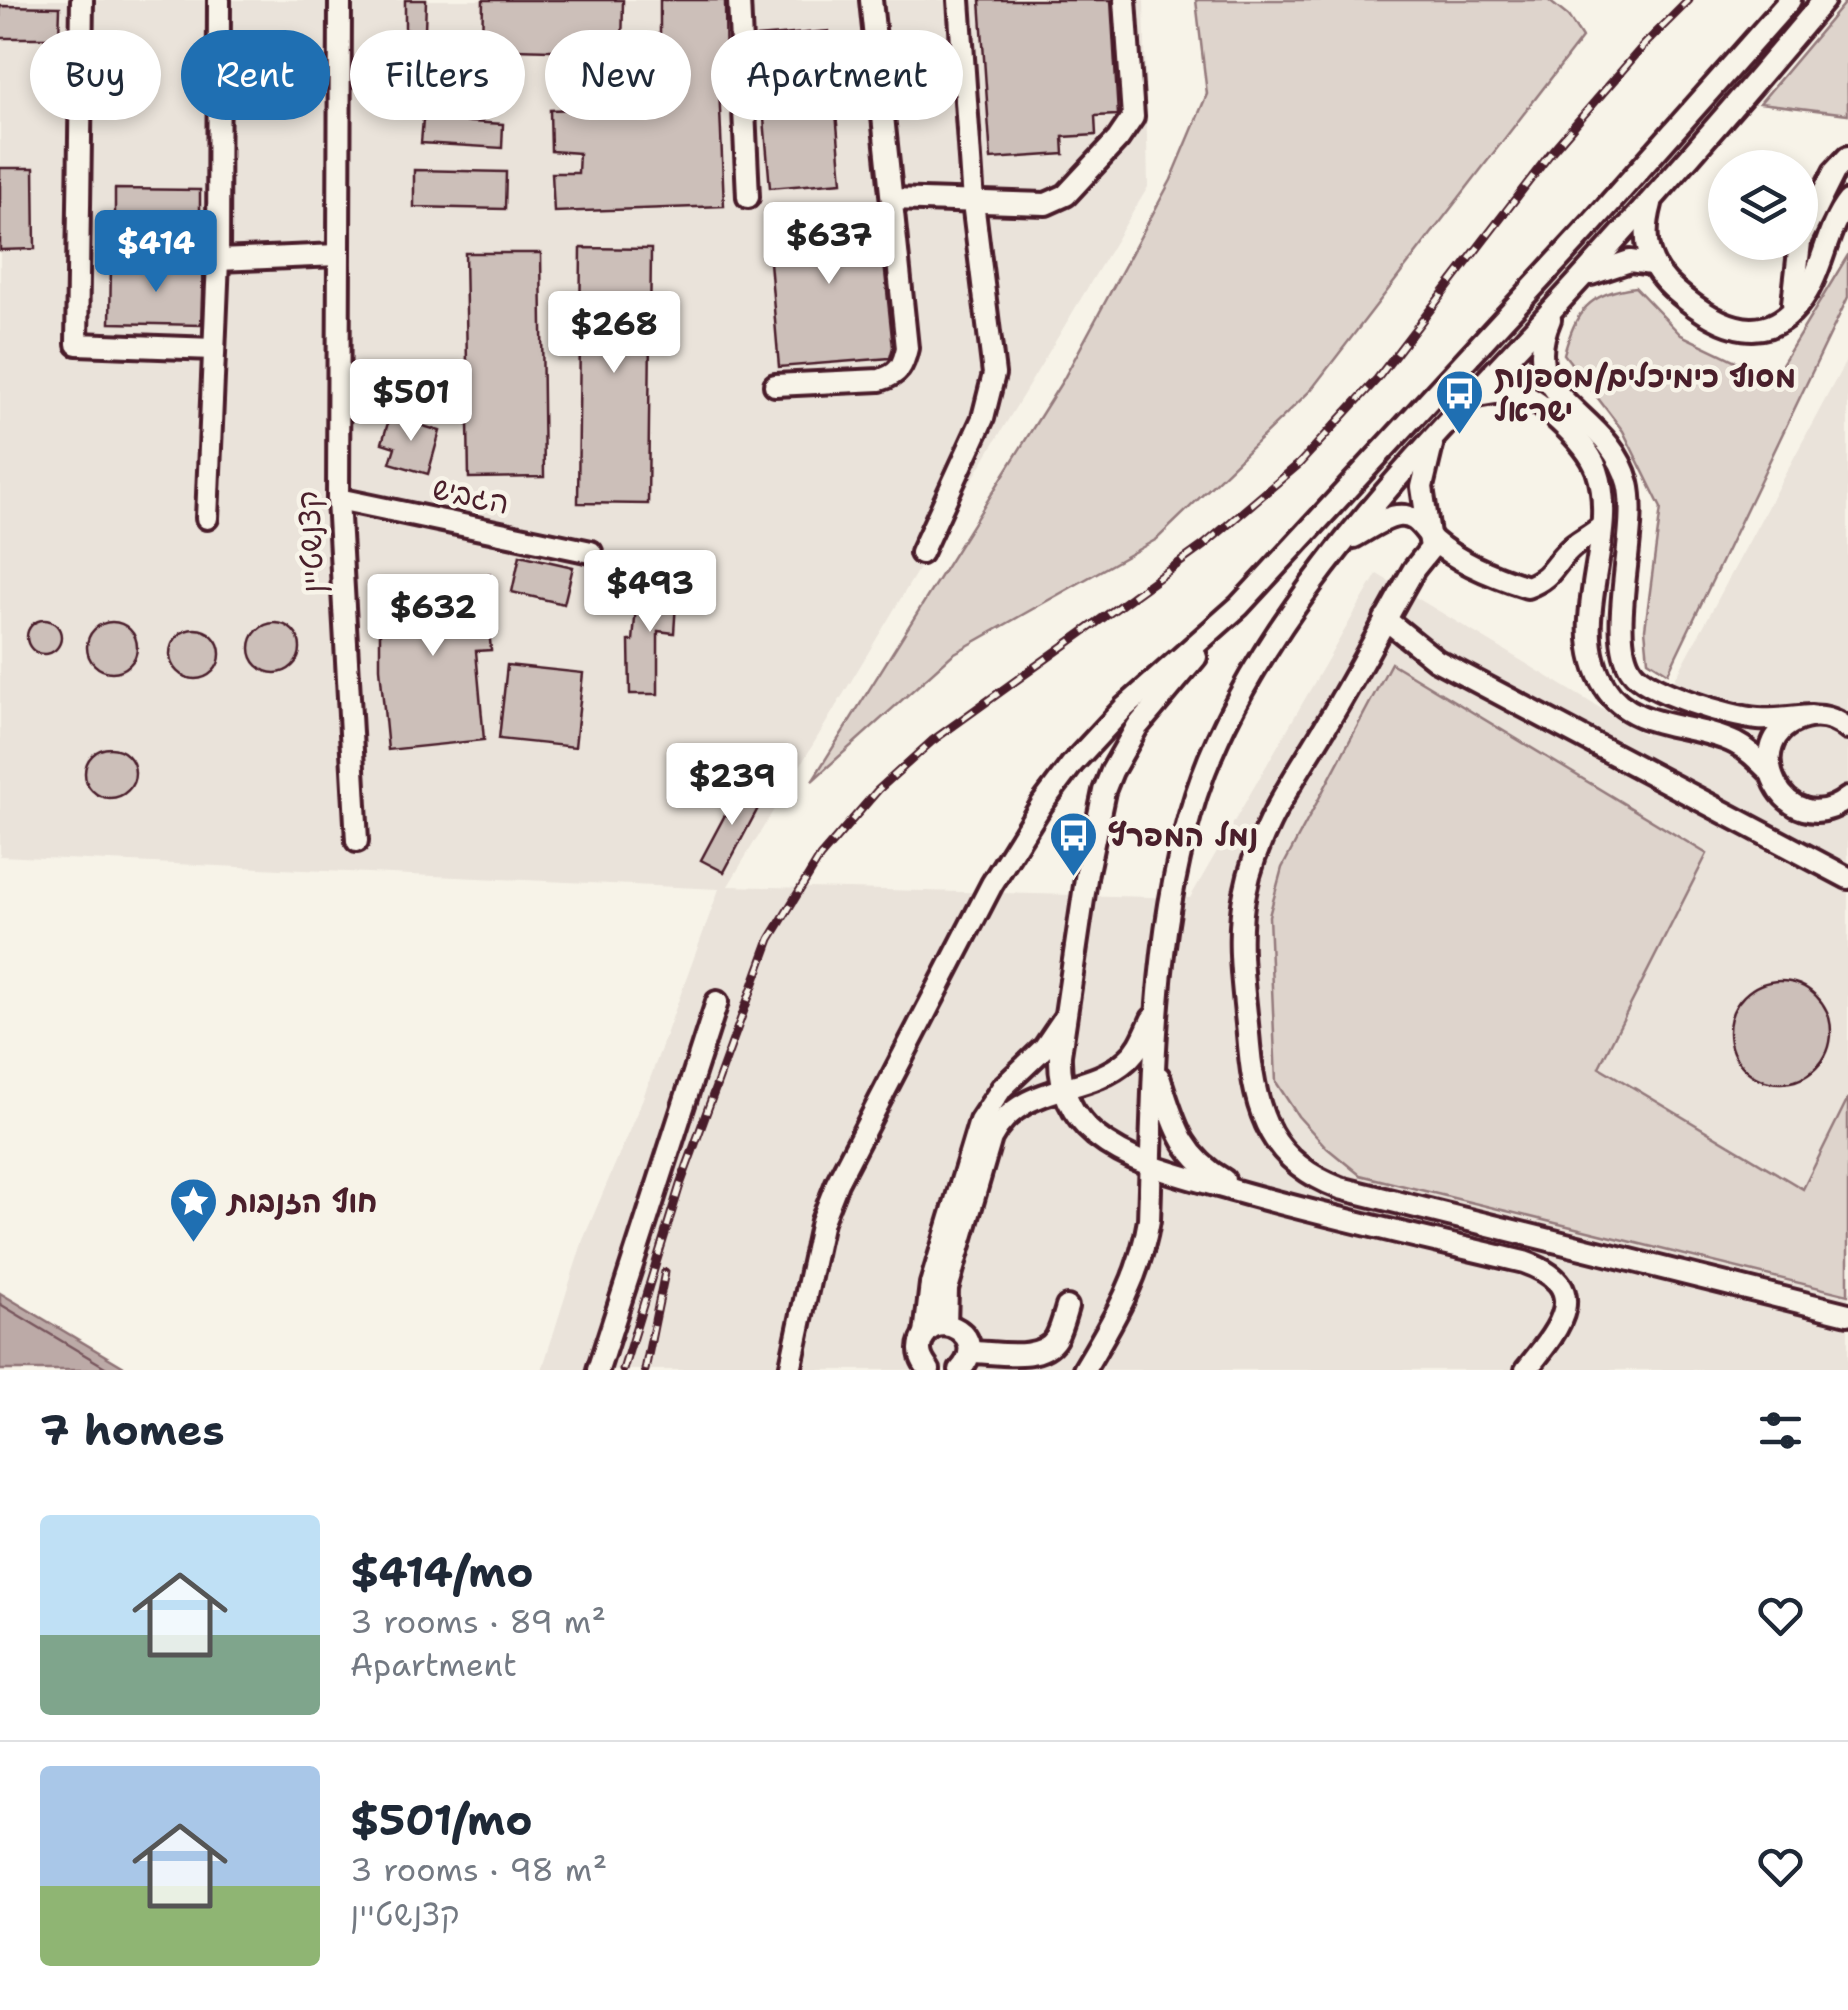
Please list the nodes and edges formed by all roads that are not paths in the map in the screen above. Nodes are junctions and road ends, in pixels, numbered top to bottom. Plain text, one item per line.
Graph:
1 (82, 0) edge
2 (219, 0) edge
3 (340, 0) edge
4 (740, 0) edge
5 (871, 0) edge
6 (958, 0) edge
7 (1125, 0) edge
8 (1790, 0) edge
9 (1824, 0) edge
10 (1848, 157) edge
11 (748, 197) dead end
12 (892, 200) junction
13 (1848, 201) edge
14 (973, 202) junction
15 (1651, 202) junction
16 (1818, 204) edge
17 (338, 255) junction
18 (218, 260) junction
19 (1798, 260) edge
20 (1651, 264) junction
21 (1581, 278) junction
22 (1556, 305) junction
23 (1792, 310) junction
24 (214, 349) junction
25 (775, 385) dead end
26 (1472, 397) junction
27 (1434, 438) junction
28 (338, 498) junction
29 (207, 518) dead end
30 (1602, 526) junction
31 (1348, 540) junction
32 (1432, 540) junction
33 (591, 552) dead end
34 (921, 552) dead end
35 (1564, 556) junction
36 (1596, 579) junction
37 (1239, 606) junction
38 (1386, 620) junction
39 (1811, 716) junction
40 (1846, 726) edge
41 (1770, 772) junction
42 (1848, 798) edge
43 (356, 841) dead end
44 (1848, 878) edge
45 (717, 1002) dead end
46 (1157, 1006) junction
47 (1064, 1019) junction
48 (1154, 1062) junction
49 (1062, 1088) junction
50 (1151, 1165) junction
51 (1271, 1201) junction
52 (1068, 1307) dead end
53 (1848, 1314) edge
54 (946, 1325) junction
55 (924, 1335) junction
56 (965, 1361) edge
57 (598, 1370) edge
58 (790, 1370) edge
59 (930, 1370) edge
60 (1084, 1370) edge
61 (1526, 1370) edge

1 - 24 street
2 - 18 street
3 - 17 street, קצנשטיין
4 - 11 street
5 - 12 street
6 - 14 street
7 - 14 street
8 - 37 street
9 - 15 street
10 - 16 street
12 - 14 street
12 - 25 street
13 - 23 street
14 - 34 street
15 - 20 street
15 - 21 street
17 - 18 street
17 - 28 street, קצנשטיין
18 - 24 street
19 - 23 street
20 - 21 street
20 - 23 street
21 - 22 street
22 - 26 street
22 - 39 street
24 - 29 street
26 - 27 street
26 - 30 street
27 - 31 street
27 - 32 street
28 - 33 street, הגביש
28 - 43 street, קצנשטיין
30 - 35 street
30 - 36 street
31 - 32 street
31 - 46 street
32 - 35 street
32 - 38 street
35 - 36 street
36 - 41 street
37 - 47 street
37 - 58 street
38 - 44 street
38 - 53 street
39 - 40 street
39 - 41 street
41 - 42 street
45 - 57 street
46 - 48 street
46 - 49 street
47 - 49 street
47 - 55 street
48 - 50 street
48 - 51 street
49 - 50 street
49 - 54 street
50 - 51 street
50 - 60 street
51 - 61 street
52 - 56 street
54 - 55 street
54 - 56 street
55 - 59 street

